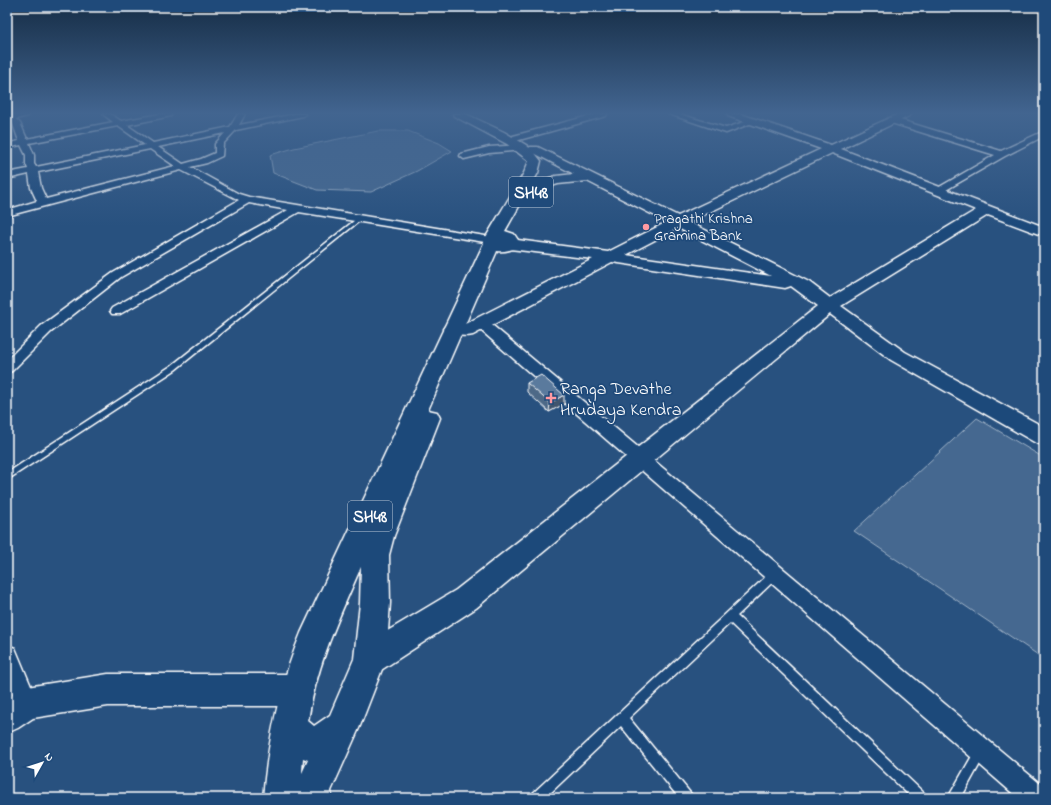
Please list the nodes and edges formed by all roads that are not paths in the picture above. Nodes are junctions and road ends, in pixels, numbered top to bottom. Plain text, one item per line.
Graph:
1 (30, 152) edge
2 (126, 152) edge
3 (160, 152) edge
4 (219, 152) edge
5 (482, 152) edge
6 (529, 152) edge
7 (533, 152) edge
8 (535, 152) edge
9 (826, 152) edge
10 (838, 152) edge
11 (996, 152) edge
12 (1007, 152) edge
13 (1002, 154) junction
14 (464, 156) dead end
15 (182, 167) junction
16 (34, 171) junction
17 (7, 176) edge
18 (586, 177) junction
19 (533, 188) junction
20 (939, 191) junction
21 (247, 200) junction
22 (43, 203) junction
23 (298, 208) junction
24 (986, 210) junction
25 (7, 213) edge
26 (361, 218) junction
27 (678, 222) junction
28 (1044, 232) edge
29 (500, 241) junction
30 (610, 256) junction
31 (803, 286) junction
32 (829, 306) junction
33 (116, 311) dead end
34 (467, 327) junction
35 (7, 368) edge
36 (1044, 437) edge
37 (639, 459) junction
38 (7, 477) edge
39 (775, 575) junction
40 (336, 589) junction
41 (375, 592) junction
42 (731, 617) junction
43 (7, 656) edge
44 (370, 659) junction
45 (297, 690) junction
46 (17, 710) edge
47 (622, 718) junction
48 (342, 726) junction
49 (290, 727) junction
50 (981, 751) junction
51 (282, 798) edge
52 (313, 798) edge
53 (536, 798) edge
54 (687, 798) edge
55 (921, 798) edge
56 (954, 798) edge
57 (1037, 798) edge

1 - 16 street
2 - 16 street
3 - 15 street
4 - 15 street
5 - 14 street
6 - 29 main road, SH48
7 - 19 main road, SH48
8 - 18 street
9 - 27 street
10 - 20 street
11 - 13 street
12 - 13 street
13 - 20 street
15 - 21 street
15 - 22 street
16 - 17 street
16 - 22 street
18 - 19 street
18 - 27 street
19 - 29 main road, SH48
20 - 24 street
21 - 23 street
21 - 35 street
22 - 25 street
23 - 26 street
23 - 33 street
24 - 28 street
24 - 32 street
26 - 29 street
26 - 38 lane
27 - 30 street
27 - 31 street
29 - 30 street
29 - 34 main road, SH48
30 - 31 street
30 - 34 street
31 - 32 street
32 - 36 street
32 - 37 street
34 - 37 street
34 - 40 main road, SH48
34 - 41 main road, SH48
37 - 39 street
37 - 44 street
39 - 42 lane
39 - 50 street
40 - 41 main road
40 - 45 main road, SH48
41 - 44 main road, SH48
42 - 47 lane
42 - 55 lane
43 - 46 street
44 - 48 main road, SH48
45 - 46 street
45 - 49 main road, SH48
47 - 53 lane
47 - 54 lane
48 - 49 main road, SH48
48 - 52 main road, SH48
49 - 51 main road, SH48
50 - 56 lane
50 - 57 street

